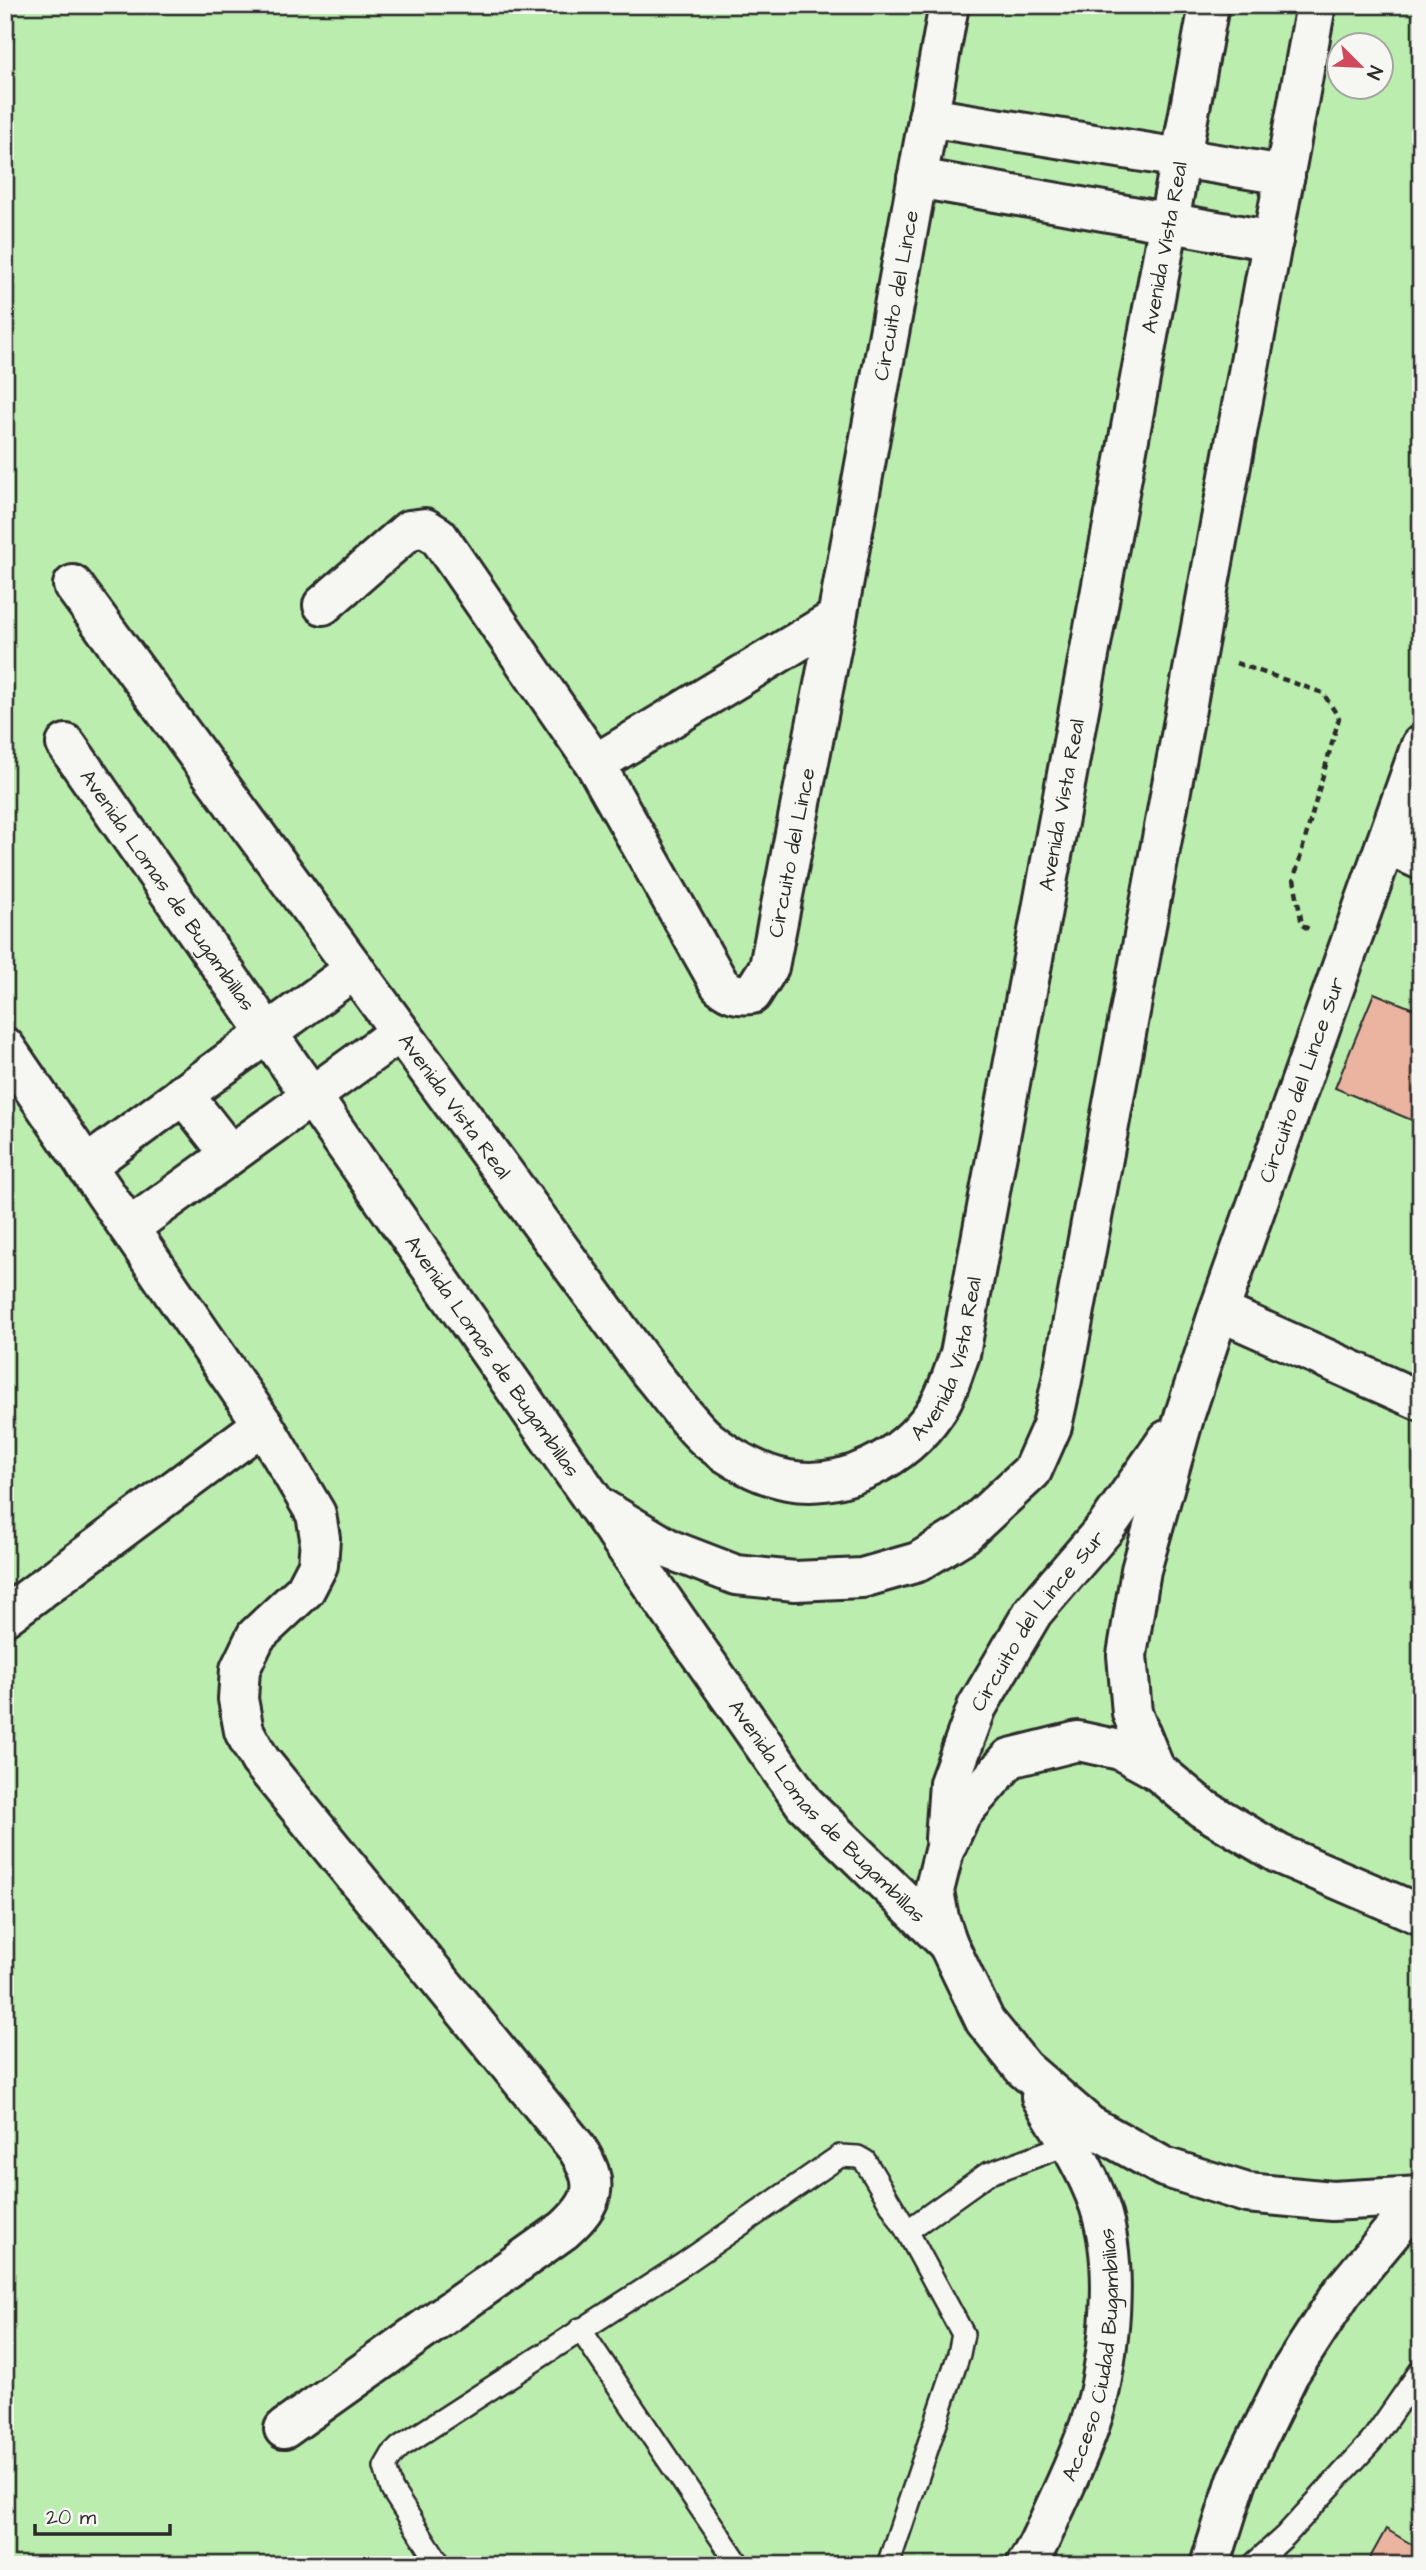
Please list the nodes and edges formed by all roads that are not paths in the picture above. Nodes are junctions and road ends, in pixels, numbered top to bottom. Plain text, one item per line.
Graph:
1 (949, 5) edge
2 (1209, 5) edge
3 (1316, 5) edge
4 (928, 117) junction
5 (1181, 158) junction
6 (1285, 175) junction
7 (917, 178) junction
8 (1168, 223) junction
9 (1273, 241) junction
10 (73, 584) dead end
11 (323, 605) dead end
12 (837, 618) junction
13 (66, 744) dead end
14 (1421, 745) edge
15 (594, 764) junction
16 (1385, 844) junction
17 (1421, 860) edge
18 (355, 970) junction
19 (400, 1032) junction
20 (267, 1033) junction
21 (5, 1046) edge
22 (183, 1094) junction
23 (311, 1096) junction
24 (230, 1154) junction
25 (86, 1166) junction
26 (129, 1228) junction
27 (1219, 1311) junction
28 (1421, 1401) edge
29 (1185, 1414) junction
30 (262, 1424) junction
31 (596, 1505) junction
32 (5, 1616) edge
33 (1155, 1769) junction
34 (944, 1851) junction
35 (1421, 1916) edge
36 (948, 1944) junction
37 (1024, 2068) junction
38 (1069, 2144) junction
39 (1421, 2196) edge
40 (907, 2231) junction
41 (580, 2329) junction
42 (1421, 2370) edge
43 (284, 2429) dead end
44 (440, 2565) edge
45 (739, 2565) edge
46 (888, 2565) edge
47 (1026, 2565) edge
48 (1210, 2565) edge
49 (1253, 2565) edge

1 - 4 street, Circuito del Lince
2 - 5 street, Avenida Vista Real
3 - 6 street
4 - 5 street
4 - 7 street, Circuito del Lince
5 - 6 street
5 - 8 street, Avenida Vista Real
6 - 9 street
7 - 8 street
7 - 12 street, Circuito del Lince
8 - 9 street
8 - 19 street, Avenida Vista Real
9 - 31 street
10 - 18 street, Avenida Vista Real
11 - 15 street, Circuito del Lince
12 - 15 street
12 - 15 street, Circuito del Lince
13 - 20 street, Avenida Lomas de Bugambillas
14 - 16 street, Circuito del Lince Sur
16 - 17 street
16 - 27 street, Circuito del Lince Sur
18 - 19 street, Avenida Vista Real
18 - 20 street
19 - 23 street
20 - 22 street
20 - 23 street, Avenida Lomas de Bugambillas
21 - 25 street
22 - 24 street
22 - 25 street
23 - 24 street
23 - 31 street, Avenida Lomas de Bugambillas
24 - 26 street
25 - 26 street
26 - 30 street
27 - 28 street
27 - 29 street, Circuito del Lince Sur
29 - 33 street, Circuito del Lince Sur
29 - 34 street, Circuito del Lince Sur
30 - 32 street
30 - 43 street
31 - 36 street, Avenida Lomas de Bugambillas
33 - 34 street
33 - 35 street
34 - 36 street
36 - 37 street
37 - 38 street, Acceso Ciudad Bugambilias
37 - 39 street
38 - 40 lane
38 - 47 street, Acceso Ciudad Bugambilias
39 - 48 street
40 - 41 lane
40 - 46 lane
41 - 44 lane
41 - 45 lane
42 - 49 lane

